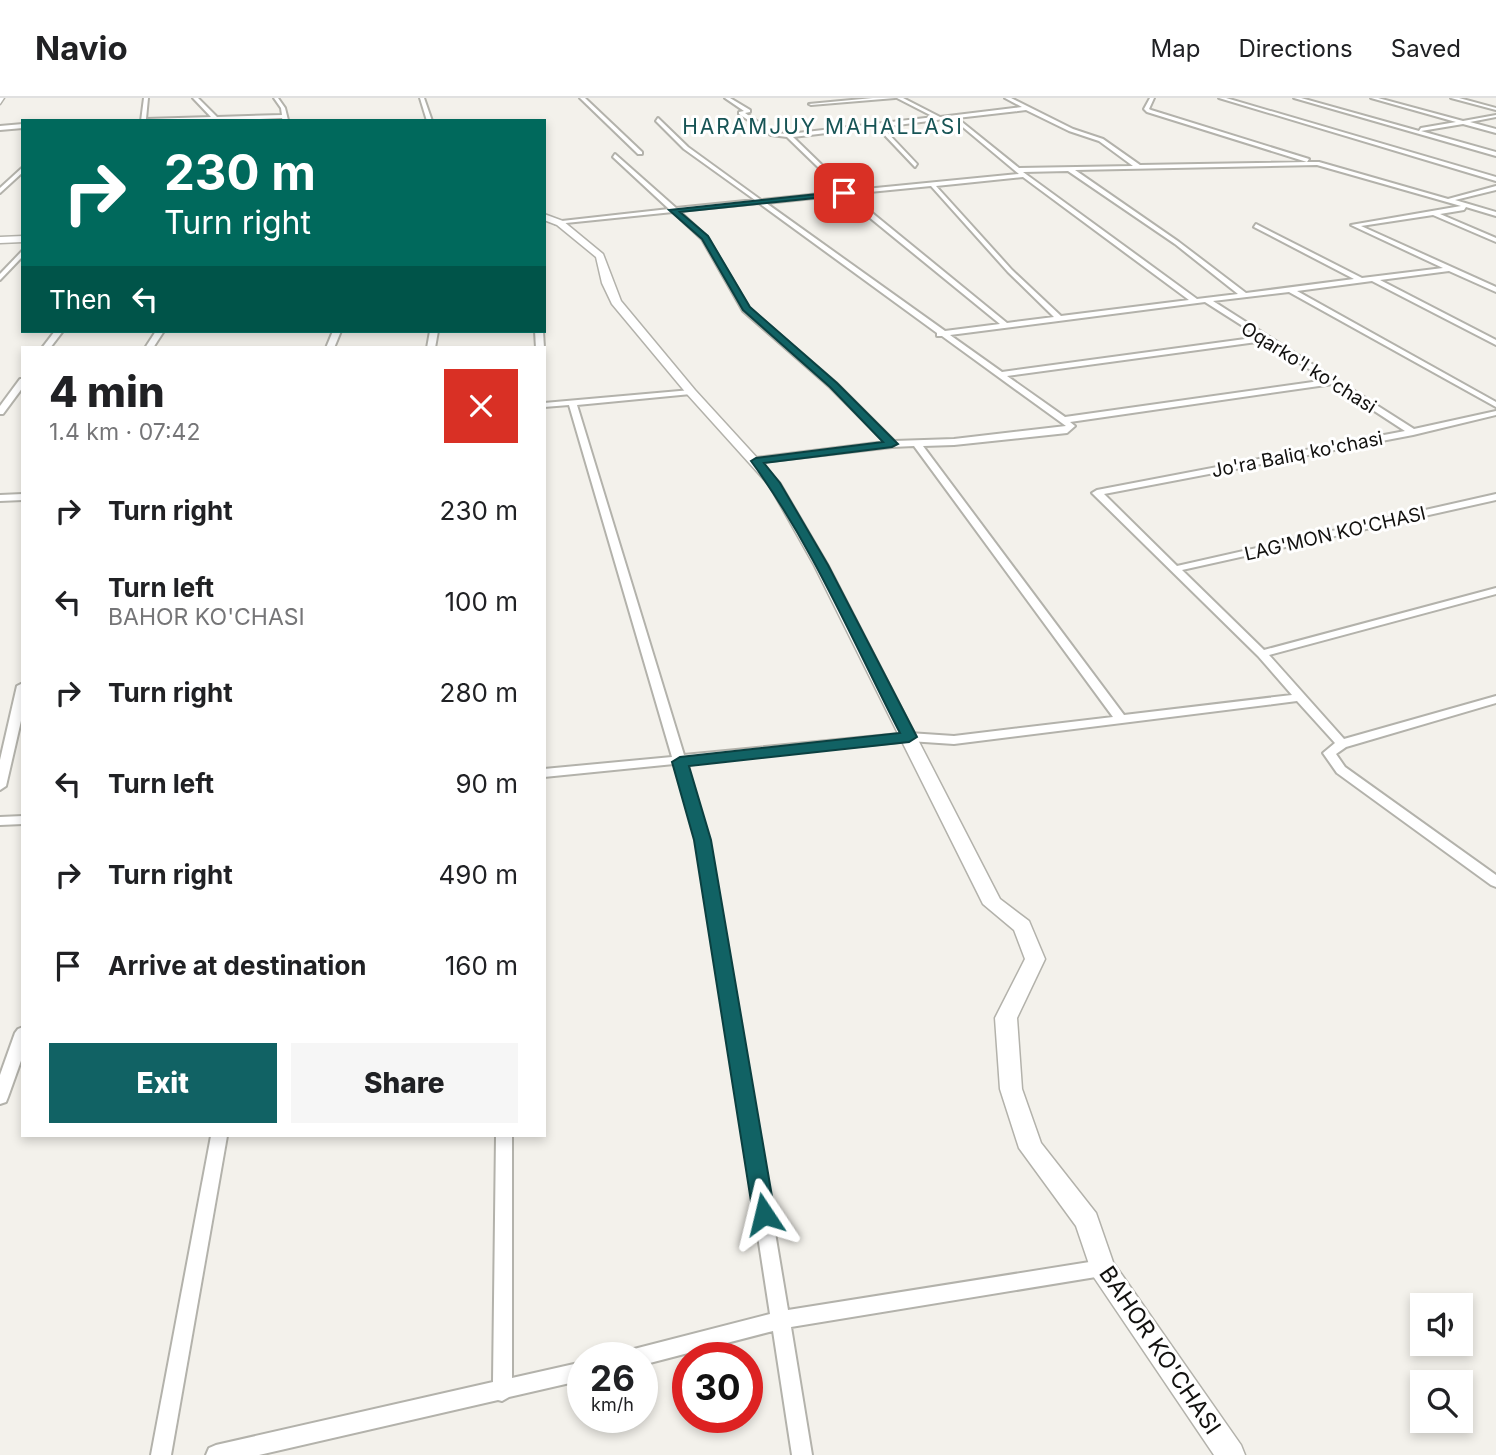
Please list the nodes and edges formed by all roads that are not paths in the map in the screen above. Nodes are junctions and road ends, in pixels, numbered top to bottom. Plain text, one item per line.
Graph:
1 (146, 98) edge
2 (195, 98) edge
3 (276, 98) edge
4 (422, 98) edge
5 (582, 98) edge
6 (727, 98) edge
7 (893, 98) edge
8 (899, 98) edge
9 (1007, 98) edge
10 (1152, 98) edge
11 (1221, 98) edge
12 (1296, 98) edge
13 (1373, 98) edge
14 (1452, 98) edge
15 (811, 104) dead end
16 (1028, 108) junction
17 (1496, 109) edge
18 (952, 116) junction
19 (1496, 116) edge
20 (285, 118) edge
21 (939, 118) junction
22 (144, 119) edge
23 (213, 119) edge
24 (250, 119) edge
25 (429, 119) edge
26 (658, 120) dead end
27 (1464, 123) junction
28 (21, 126) edge
29 (878, 126) junction
30 (0, 128) edge
31 (1416, 131) junction
32 (1496, 131) edge
33 (789, 136) junction
34 (640, 153) dead end
35 (1496, 153) edge
36 (615, 156) dead end
37 (1317, 163) junction
38 (915, 165) dead end
39 (1140, 168) junction
40 (1068, 169) junction
41 (1018, 170) junction
42 (21, 171) edge
43 (1024, 175) junction
44 (1496, 178) edge
45 (932, 184) junction
46 (1495, 188) edge
47 (0, 191) edge
48 (844, 193) junction
49 (762, 201) junction
50 (1449, 201) junction
51 (1465, 205) junction
52 (673, 210) junction
53 (1432, 213) junction
54 (1496, 214) edge
55 (550, 219) edge
56 (1256, 226) dead end
57 (21, 239) edge
58 (0, 240) edge
59 (1496, 240) edge
60 (21, 255) edge
61 (1451, 269) junction
62 (0, 278) edge
63 (1373, 279) junction
64 (1360, 280) junction
65 (1291, 289) junction
66 (1496, 290) edge
67 (1244, 295) junction
68 (1206, 300) junction
69 (1196, 302) junction
70 (1060, 319) junction
71 (1004, 326) junction
72 (940, 334) junction
73 (1264, 340) junction
74 (1496, 343) edge
75 (999, 375) junction
76 (1333, 382) junction
77 (21, 384) edge
78 (691, 392) junction
79 (573, 404) junction
80 (546, 405) edge
81 (1496, 405) edge
82 (0, 412) edge
83 (1496, 413) edge
84 (1064, 420) junction
85 (1413, 432) junction
86 (892, 444) junction
87 (916, 444) junction
88 (756, 461) junction
89 (21, 497) edge
90 (1496, 497) edge
91 (0, 498) edge
92 (1175, 569) junction
93 (1496, 591) edge
94 (1262, 654) junction
95 (21, 695) edge
96 (1300, 697) junction
97 (1496, 699) edge
98 (1119, 718) junction
99 (909, 737) junction
100 (1342, 744) junction
101 (680, 762) junction
102 (546, 773) edge
103 (0, 786) edge
104 (21, 820) edge
105 (0, 821) edge
106 (1496, 882) edge
107 (21, 1039) edge
108 (0, 1097) edge
109 (219, 1137) edge
110 (504, 1137) edge
111 (1102, 1268) junction
112 (782, 1320) junction
113 (658, 1352) edge
114 (567, 1375) edge
115 (502, 1392) junction
116 (161, 1455) edge
117 (216, 1455) edge
118 (802, 1455) edge
119 (1231, 1455) edge

1 - 22 street
2 - 23 street
3 - 20 street
4 - 25 street
5 - 34 street
6 - 33 street
7 - 15 street
8 - 21 street
9 - 16 street
10 - 37 street
11 - 44 street
12 - 31 street
13 - 27 street
14 - 17 street
16 - 18 street
16 - 39 street
18 - 21 street
18 - 41 street
19 - 27 street
20 - 24 street
21 - 29 street
26 - 49 street
27 - 31 street
27 - 32 street
28 - 30 street
29 - 33 street
29 - 38 street
31 - 35 street
33 - 48 street
36 - 52 street
37 - 39 street
37 - 50 street
39 - 40 street
40 - 41 street
40 - 67 street
41 - 43 street
42 - 47 street
43 - 45 street
43 - 69 street
45 - 48 street
45 - 70 street
46 - 50 street
48 - 49 street
48 - 71 street
49 - 52 street
49 - 72 street
50 - 51 street
51 - 53 street
51 - 54 street
52 - 55 street
52 - 86 street
53 - 59 street
53 - 61 street
55 - 78 street, BAHOR KO'CHASI
56 - 64 street
57 - 58 street
60 - 62 street
61 - 63 street
61 - 66 street
63 - 64 street
63 - 74 street
64 - 65 street
65 - 67 street
65 - 81 street
67 - 68 street
68 - 69 street
68 - 73 street, Oqarko'l ko'chasi
69 - 70 street
70 - 71 street
71 - 72 street
72 - 75 street
73 - 75 street
73 - 76 street, Oqarko'l ko'chasi
75 - 84 street
76 - 84 street
76 - 85 street, Oqarko'l ko'chasi
77 - 82 street
78 - 79 street
78 - 88 street, BAHOR KO'CHASI
79 - 80 street
79 - 101 street
83 - 85 street, Jo'ra Baliq ko'chasi
84 - 87 street
85 - 92 street, Jo'ra Baliq ko'chasi
86 - 87 street
86 - 88 street
87 - 98 street
88 - 99 street, BAHOR KO'CHASI
89 - 91 street
90 - 92 street, LAG'MON KO'CHASI
92 - 94 street
93 - 94 street
94 - 96 street
95 - 103 street
96 - 98 street
96 - 100 street
97 - 100 street
98 - 99 street
99 - 101 street
99 - 111 street, BAHOR KO'CHASI
100 - 106 street
101 - 102 street
101 - 112 street
104 - 105 street
107 - 108 street
109 - 116 street
110 - 115 street
111 - 112 street
111 - 119 street, BAHOR KO'CHASI
112 - 113 street
112 - 118 street
114 - 115 street
115 - 117 street

